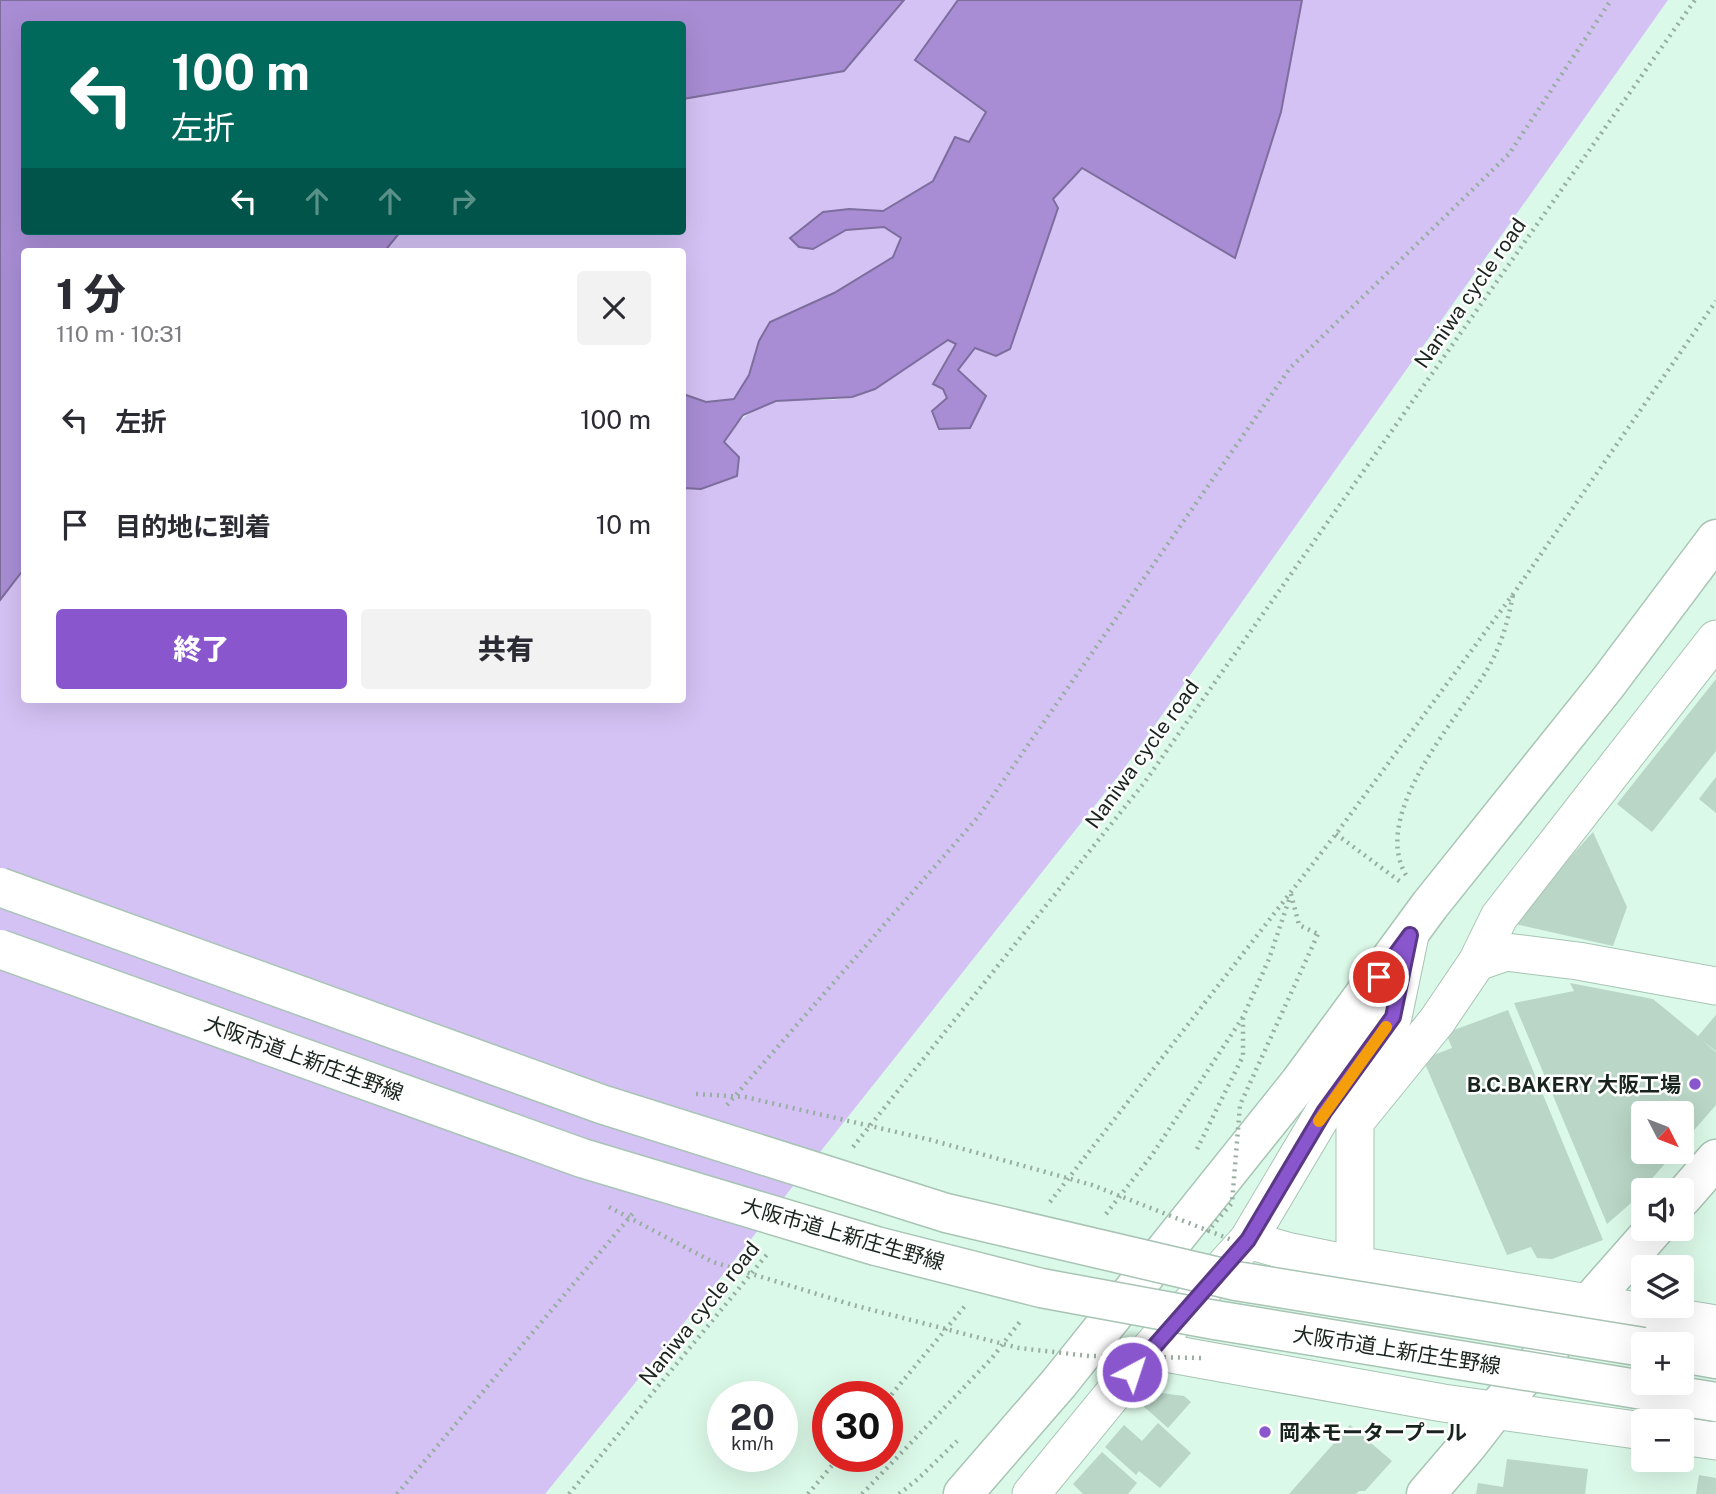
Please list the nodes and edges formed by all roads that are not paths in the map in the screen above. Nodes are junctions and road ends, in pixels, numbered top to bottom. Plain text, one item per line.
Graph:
1 (1716, 540) edge
2 (1716, 639) edge
3 (0, 887) edge
4 (1419, 911) junction
5 (0, 949) edge
6 (1477, 962) junction
7 (1716, 986) edge
8 (1716, 1158) edge
9 (1694, 1184) edge
10 (1248, 1240) junction
11 (1644, 1241) edge
12 (1355, 1265) junction
13 (1589, 1305) junction
14 (1716, 1324) edge
15 (1631, 1345) edge
16 (1149, 1350) junction
17 (1694, 1355) edge
18 (1716, 1359) edge
19 (1716, 1402) edge
20 (1495, 1410) junction
21 (1631, 1429) edge
22 (1694, 1438) edge
23 (1716, 1441) edge
24 (963, 1494) edge
25 (1031, 1494) edge
26 (1426, 1494) edge

1 - 4 main road
2 - 6 street
3 - 15 main road, 大阪市道上新庄生野線, bridge
4 - 10 street
4 - 24 main road
5 - 19 main road, 大阪市道上新庄生野線, bridge
6 - 7 street
6 - 12 street
8 - 9 main road
10 - 12 street
10 - 16 street
11 - 13 main road
12 - 13 street
13 - 14 street
13 - 20 main road
16 - 20 street
16 - 25 street
17 - 18 main road
20 - 21 street
20 - 26 main road
22 - 23 street

